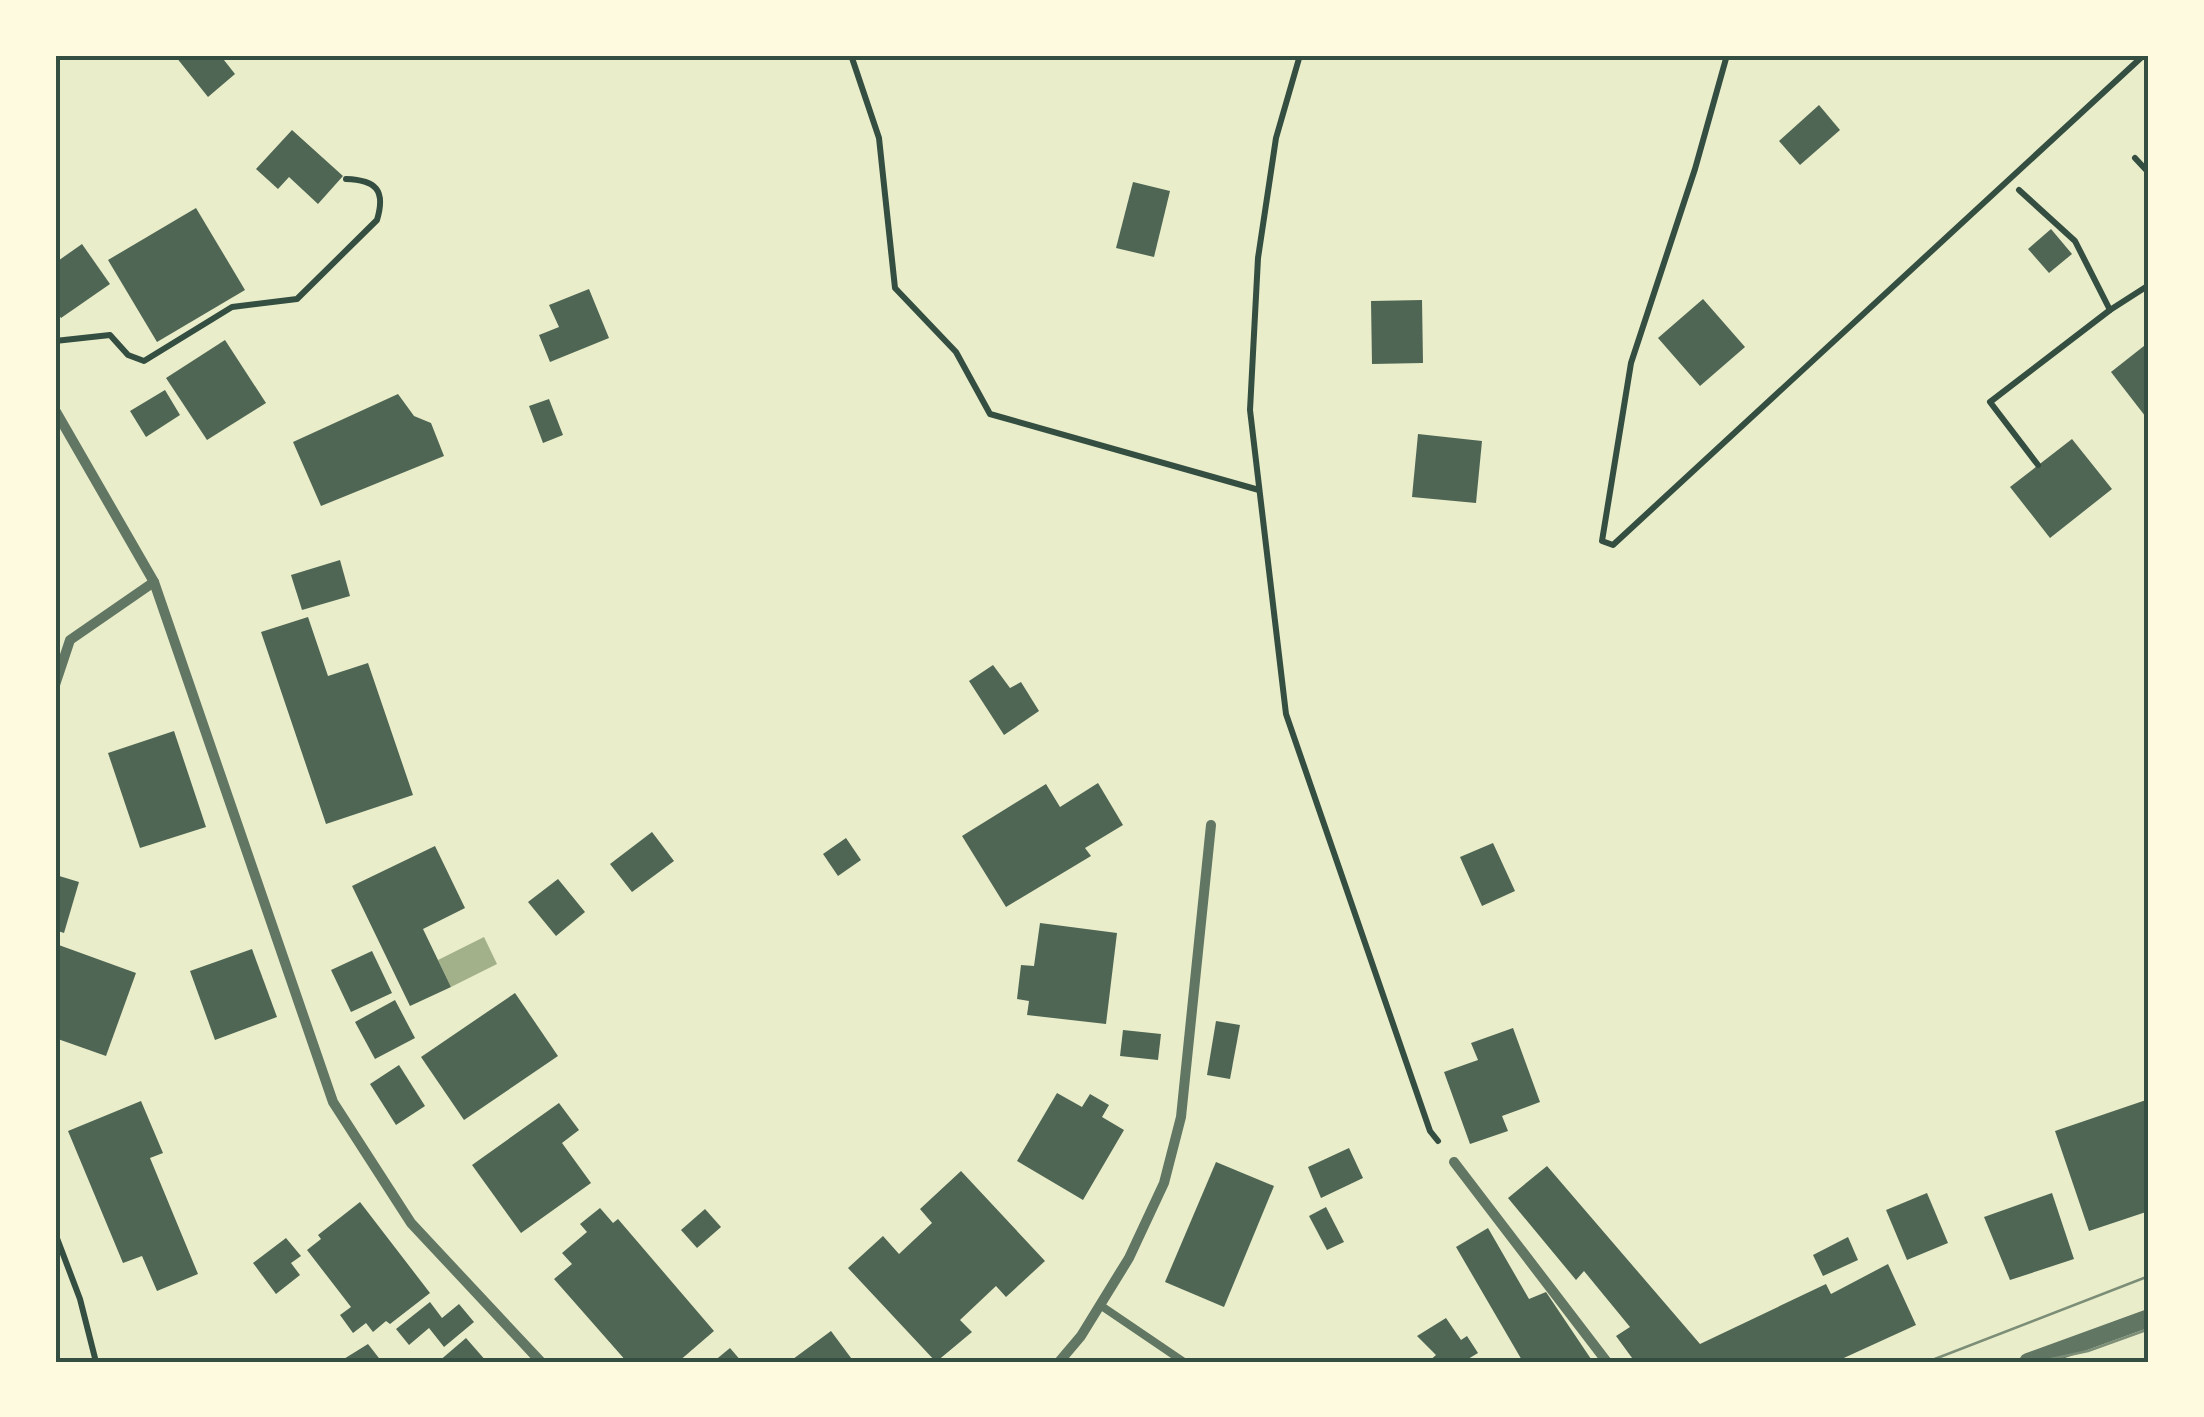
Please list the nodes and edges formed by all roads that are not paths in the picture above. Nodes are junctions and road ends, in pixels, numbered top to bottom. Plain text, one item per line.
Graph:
1 (55, 410) edge
2 (154, 582) junction
3 (55, 684) edge
4 (1210, 825) dead end
5 (1454, 1162) road end
6 (1100, 1306) junction
7 (2149, 1318) edge
8 (541, 1362) edge
9 (1059, 1362) edge
10 (1184, 1362) edge
11 (1607, 1362) edge
12 (2028, 1362) edge

1 - 2 street
2 - 3 street
2 - 8 street
4 - 6 street
5 - 11 street
6 - 9 street
6 - 10 lane
7 - 12 street

